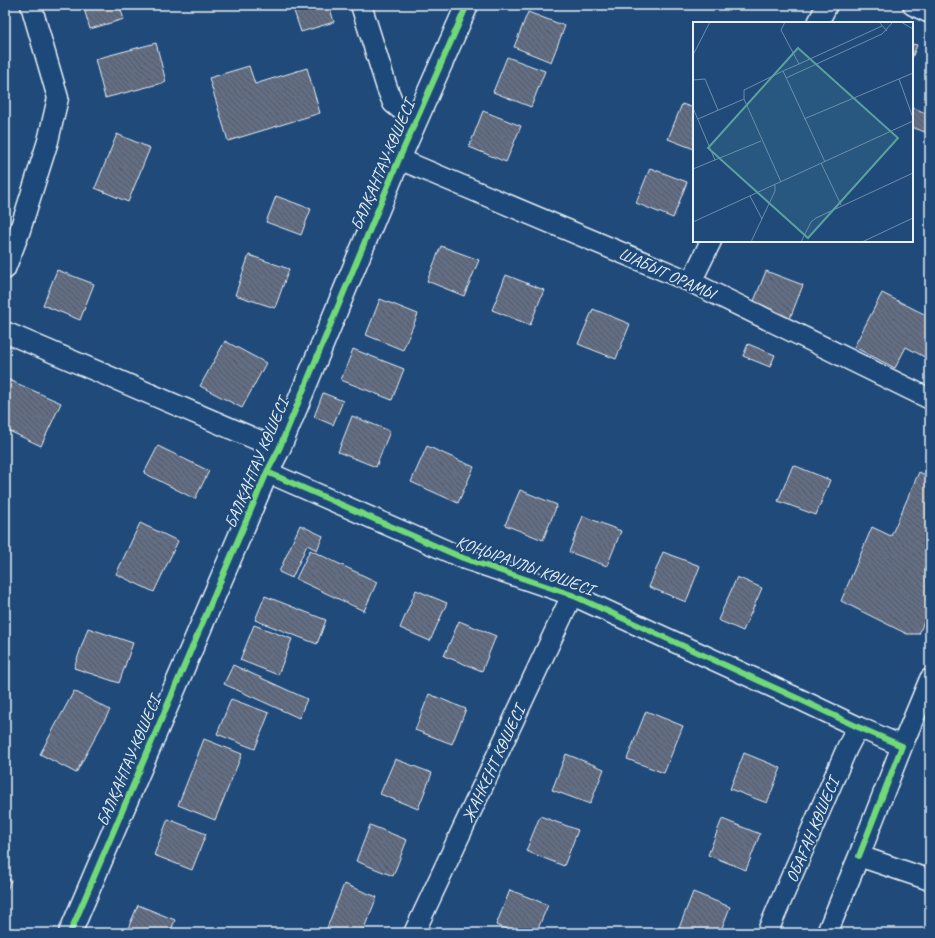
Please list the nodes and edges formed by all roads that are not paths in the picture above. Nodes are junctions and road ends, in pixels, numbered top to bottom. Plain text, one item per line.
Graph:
1 (31, 5) edge
2 (361, 5) edge
3 (467, 5) edge
4 (827, 5) edge
5 (913, 5) edge
6 (930, 13) edge
7 (818, 22) edge
8 (417, 118) junction
9 (399, 159) junction
10 (711, 242) edge
11 (5, 269) edge
12 (691, 282) junction
13 (5, 332) edge
14 (930, 399) edge
15 (279, 448) junction
16 (267, 472) junction
17 (572, 595) junction
18 (930, 679) edge
19 (858, 728) junction
20 (902, 746) junction
21 (859, 856) junction
22 (930, 880) edge
23 (70, 933) edge
24 (414, 933) edge
25 (767, 933) edge
26 (827, 933) edge

1 - 11 street
2 - 8 street
3 - 8 street, БАЛҚАНТАУ КӨШЕСІ
4 - 7 street
5 - 6 street
8 - 9 street, БАЛҚАНТАУ КӨШЕСІ
9 - 12 street, ШАБЫТ ОРАМЫ
9 - 15 street, БАЛҚАНТАУ КӨШЕСІ
10 - 12 street
12 - 14 street, ШАБЫТ ОРАМЫ
13 - 15 street
15 - 16 street, БАЛҚАНТАУ КӨШЕСІ
16 - 17 street, ҚОҢЫРАУЛЫ КӨШЕСІ
16 - 23 street, БАЛҚАНТАУ КӨШЕСІ
17 - 19 street, ҚОҢЫРАУЛЫ КӨШЕСІ
17 - 24 street, ЖАНКЕНТ КӨШЕСІ
18 - 20 street
19 - 20 street, ҚОҢЫРАУЛЫ КӨШЕСІ
19 - 25 street, ОБАҒАН КӨШЕСІ
20 - 21 street
21 - 22 street
21 - 26 street

